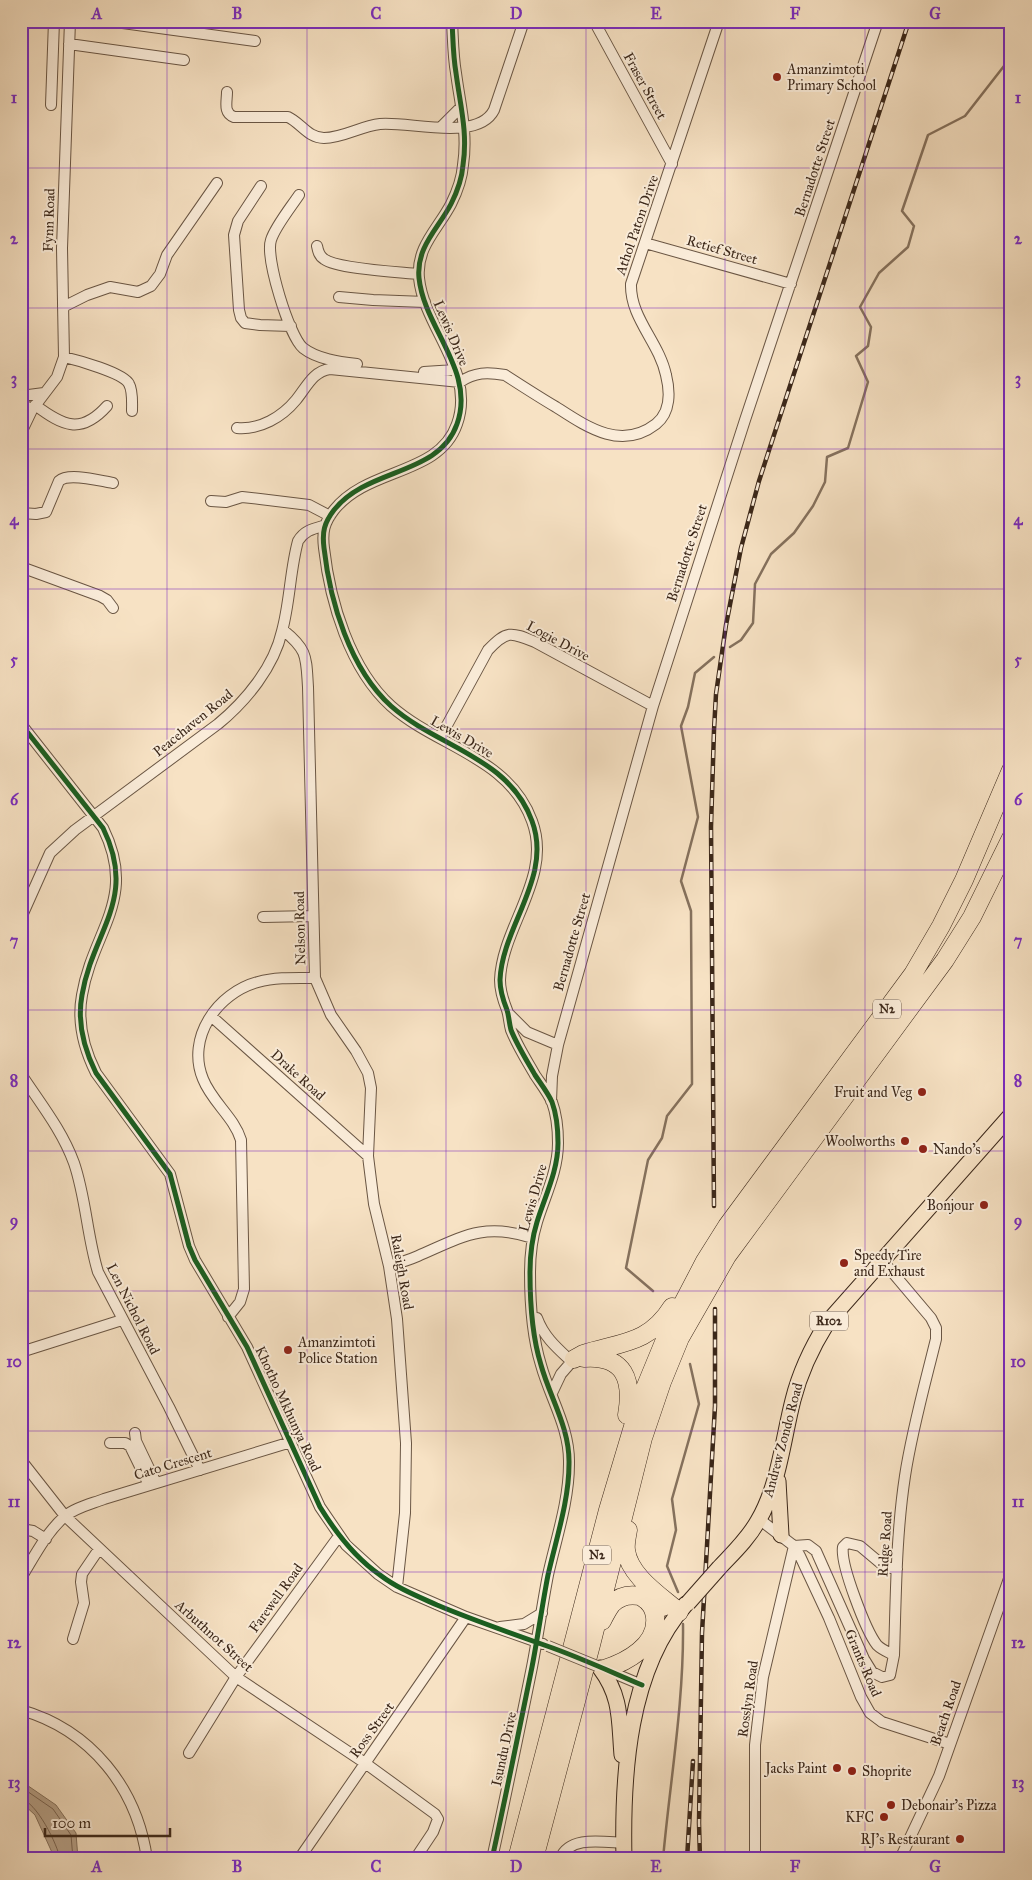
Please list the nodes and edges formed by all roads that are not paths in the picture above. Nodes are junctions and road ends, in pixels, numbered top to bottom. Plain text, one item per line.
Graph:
1 (54, 21) edge
2 (70, 21) edge
3 (108, 21) edge
4 (452, 21) edge
5 (524, 21) edge
6 (594, 21) edge
7 (719, 21) edge
8 (878, 21) edge
9 (255, 41) dead end
10 (69, 44) junction
11 (184, 60) dead end
12 (228, 92) dead end
13 (50, 106) dead end
14 (461, 107) junction
15 (465, 126) junction
16 (441, 127) junction
17 (672, 164) junction
18 (217, 184) dead end
19 (261, 186) dead end
20 (299, 195) dead end
21 (645, 243) junction
22 (317, 246) dead end
23 (418, 274) junction
24 (791, 284) junction
25 (339, 297) dead end
26 (425, 302) junction
27 (63, 307) junction
28 (291, 326) junction
29 (64, 356) junction
30 (455, 370) junction
31 (460, 382) junction
32 (44, 393) junction
33 (21, 396) edge
34 (21, 403) edge
35 (108, 406) dead end
36 (34, 408) junction
37 (132, 411) dead end
38 (21, 427) edge
39 (237, 428) dead end
40 (22, 432) edge
41 (113, 483) dead end
42 (211, 501) dead end
43 (21, 513) edge
44 (330, 516) junction
45 (323, 526) junction
46 (21, 567) edge
47 (113, 608) dead end
48 (283, 630) junction
49 (653, 706) junction
50 (21, 724) edge
51 (440, 738) junction
52 (1011, 770) edge
53 (94, 816) junction
54 (1011, 838) edge
55 (313, 916) junction
56 (263, 917) dead end
57 (21, 918) edge
58 (315, 978) junction
59 (508, 1013) junction
60 (211, 1016) junction
61 (558, 1045) junction
62 (21, 1074) edge
63 (552, 1101) junction
64 (1011, 1115) edge
65 (368, 1156) junction
66 (533, 1238) junction
67 (716, 1243) junction
68 (882, 1260) junction
69 (389, 1266) junction
70 (531, 1298) junction
71 (228, 1317) junction
72 (122, 1320) junction
73 (21, 1352) edge
74 (573, 1360) junction
75 (552, 1393) junction
76 (655, 1402) junction
77 (135, 1433) dead end
78 (110, 1442) dead end
79 (291, 1442) junction
80 (21, 1460) edge
81 (778, 1467) junction
82 (200, 1470) junction
83 (617, 1478) junction
84 (153, 1484) junction
85 (65, 1516) junction
86 (759, 1519) junction
87 (21, 1529) edge
88 (781, 1535) junction
89 (339, 1536) junction
90 (46, 1539) junction
91 (794, 1546) junction
92 (99, 1549) junction
93 (897, 1569) junction
94 (788, 1574) junction
95 (1011, 1574) edge
96 (21, 1578) edge
97 (811, 1578) junction
98 (398, 1587) junction
99 (640, 1596) junction
100 (542, 1613) junction
101 (678, 1614) junction
102 (466, 1617) junction
103 (496, 1628) junction
104 (653, 1634) junction
105 (73, 1639) dead end
106 (536, 1642) junction
107 (591, 1645) junction
108 (894, 1655) junction
109 (600, 1668) junction
110 (236, 1677) junction
111 (642, 1684) junction
112 (21, 1710) edge
113 (950, 1744) junction
114 (190, 1753) dead end
115 (365, 1763) junction
116 (625, 1784) junction
117 (624, 1843) junction
118 (147, 1859) edge
119 (299, 1859) edge
120 (414, 1859) edge
121 (492, 1859) edge
122 (517, 1859) edge
123 (534, 1859) edge
124 (560, 1859) edge
125 (624, 1859) edge
126 (755, 1859) edge
127 (900, 1859) edge

1 - 13 street
2 - 10 street, Fynn Road
3 - 9 street
4 - 14 street, Lewis Drive
5 - 15 street
6 - 17 street, Fraser Street
7 - 17 street, Athol Paton Drive
8 - 24 street, Bernadotte Street
10 - 11 street
10 - 27 street, Fynn Road
12 - 16 street
14 - 15 street, Lewis Drive
14 - 16 street
15 - 16 street
15 - 23 street, Lewis Drive
17 - 21 street, Athol Paton Drive
18 - 27 street
19 - 28 street
20 - 28 street
21 - 24 street, Retief Street
21 - 31 street, Athol Paton Drive
22 - 23 street
23 - 26 street, Lewis Drive
24 - 49 street, Bernadotte Street
25 - 26 street
26 - 30 street, Lewis Drive
27 - 29 street, Fynn Road
28 - 30 street
29 - 32 street, Fynn Road
29 - 37 street
30 - 31 street, Lewis Drive
31 - 39 street
31 - 44 street, Lewis Drive
32 - 33 street
32 - 36 street, Fynn Road
34 - 36 street
35 - 36 street
36 - 40 street
38 - 40 street
41 - 43 street
42 - 44 street
44 - 45 street, Lewis Drive
45 - 48 street, Peacehaven Road
45 - 51 street, Lewis Drive
46 - 47 street
48 - 53 street, Peacehaven Road
48 - 55 street, Nelson Road
49 - 51 street, Logie Drive
49 - 61 street, Bernadotte Street
50 - 53 street, Khotho Mkhunya Road
51 - 59 street, Lewis Drive
52 - 67 highway, N2
53 - 57 street
53 - 71 street, Khotho Mkhunya Road
54 - 76 highway, N2
55 - 56 street
55 - 58 street, Nelson Road
58 - 60 street, Nelson Road
58 - 65 street, Raleigh Road
59 - 61 street, Lewis Drive
59 - 63 street, Lewis Drive
60 - 65 street, Drake Road
60 - 71 street, Nelson Road
61 - 63 street, Bernadotte Street
62 - 72 street, Len Nichol Road
63 - 66 street, Lewis Drive
64 - 68 main road, Andrew Zondo Road / R102
65 - 69 street, Raleigh Road
66 - 69 street
66 - 70 street, Lewis Drive
67 - 74 highway
67 - 83 highway, N2
68 - 81 main road, Andrew Zondo Road / R102
68 - 93 street, Ridge Road
69 - 98 street, Raleigh Road
70 - 74 street
70 - 75 street, Lewis Drive
71 - 79 street, Khotho Mkhunya Road
72 - 73 street
72 - 82 street, Len Nichol Road
74 - 75 street
74 - 83 highway
75 - 100 street, Lewis Drive
76 - 101 highway
76 - 107 highway, N2
77 - 84 street
78 - 84 street
79 - 82 street, Cato Crescent
79 - 89 street, Khotho Mkhunya Road
80 - 85 street, Arbuthnot Street
81 - 86 main road, Andrew Zondo Road / R102
81 - 88 main road
82 - 84 street, Cato Crescent
83 - 122 highway, N2
84 - 85 street, Cato Crescent
85 - 90 street
85 - 92 street, Arbuthnot Street
86 - 88 street
86 - 101 main road, Andrew Zondo Road / R102, bridge
87 - 90 street
88 - 91 street
89 - 98 street, Khotho Mkhunya Road
89 - 110 street, Farewell Road
90 - 96 street
91 - 94 street, Rosslyn Road
91 - 97 street, Grants Road
91 - 108 street, Ridge Road
92 - 105 street
92 - 110 street, Arbuthnot Street
93 - 108 street, Ridge Road
93 - 108 street
94 - 97 street
94 - 126 street, Rosslyn Road
95 - 113 street, Beach Road
97 - 113 street, Grants Road
98 - 102 street, Khotho Mkhunya Road
99 - 101 highway
99 - 104 highway
99 - 107 highway
100 - 103 street
100 - 106 street, Lewis Drive
101 - 104 highway
101 - 111 main road, Andrew Zondo Road / R102
102 - 103 street, Khotho Mkhunya Road
102 - 115 street, Ross Street
103 - 106 street, Khotho Mkhunya Road
104 - 109 highway
106 - 109 street, Khotho Mkhunya Road, bridge
106 - 121 street, Isundu Drive
107 - 123 highway, N2
109 - 111 street, Khotho Mkhunya Road
109 - 116 main road
110 - 114 street, Farewell Road
110 - 115 street, Arbuthnot Street
111 - 116 main road, Andrew Zondo Road / R102
112 - 118 street
113 - 127 street, Beach Road
115 - 119 street, Ross Street
115 - 120 street, Arbuthnot Street
116 - 117 main road, Andrew Zondo Road / R102
117 - 124 street
117 - 125 main road, Andrew Zondo Road / R102

